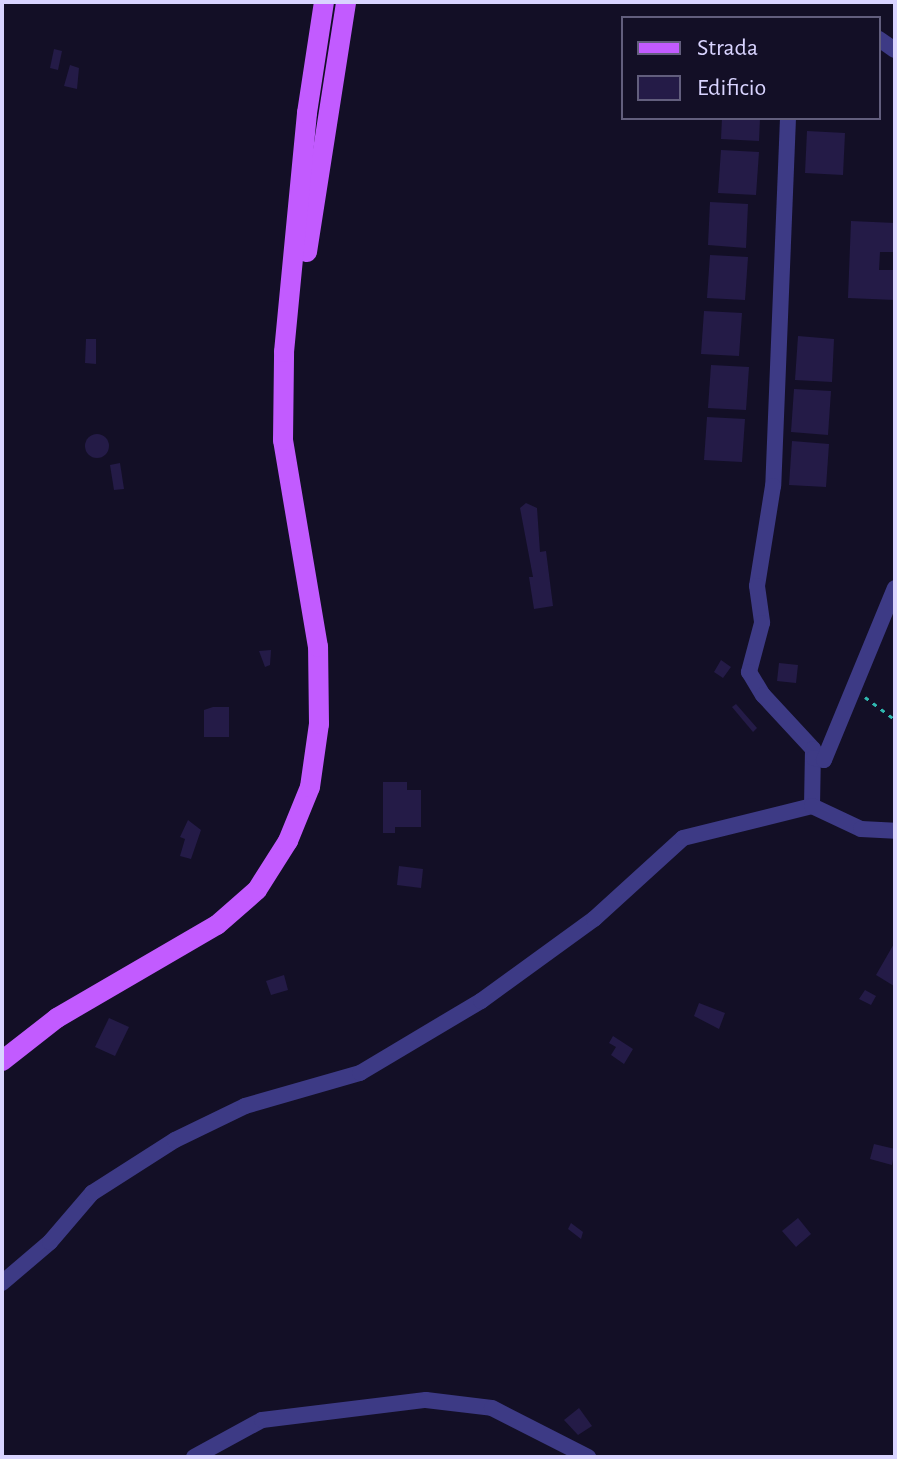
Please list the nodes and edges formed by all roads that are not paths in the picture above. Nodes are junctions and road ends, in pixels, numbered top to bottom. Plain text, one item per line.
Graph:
1 (322, 2) edge
2 (346, 2) edge
3 (788, 120) edge
4 (285, 395) junction
5 (895, 588) edge
6 (814, 758) junction
7 (812, 806) junction
8 (895, 831) edge
9 (2, 1061) edge
10 (2, 1283) edge
11 (194, 1457) edge
12 (588, 1457) edge

1 - 4 main road
2 - 4 main road
3 - 6 street
4 - 9 main road
5 - 6 street
6 - 7 street
7 - 8 street
7 - 10 street
11 - 12 street

